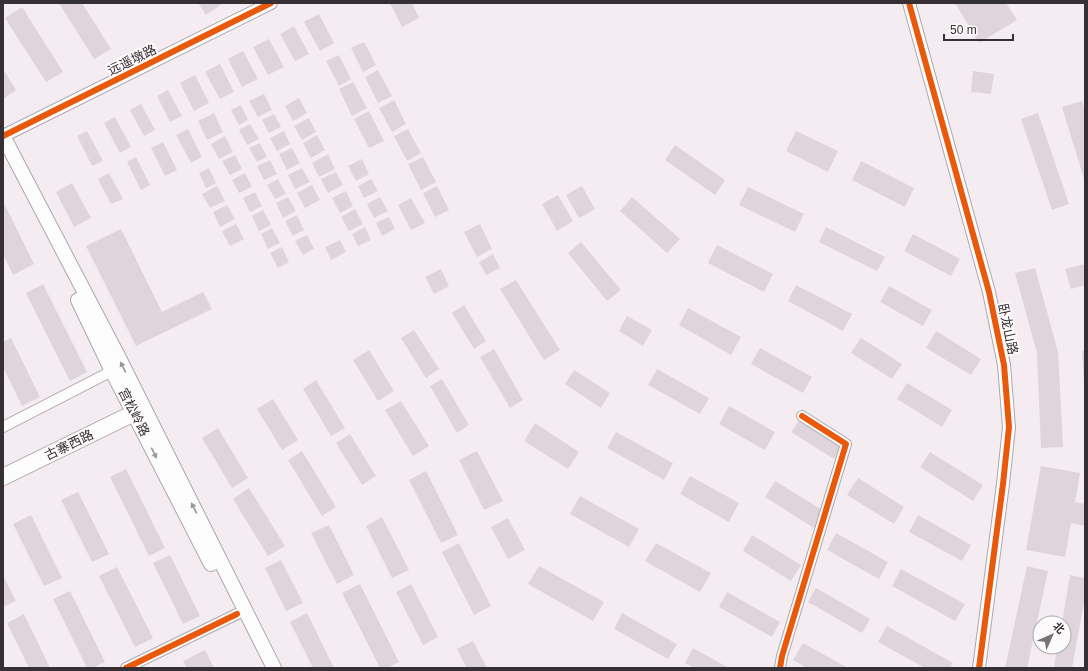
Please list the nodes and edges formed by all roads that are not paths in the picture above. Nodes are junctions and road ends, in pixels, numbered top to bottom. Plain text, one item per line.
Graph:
1 (271, 3) edge
2 (909, 3) edge
3 (3, 136) edge
4 (3, 157) edge
5 (112, 371) junction
6 (134, 413) junction
7 (802, 416) dead end
8 (3, 427) edge
9 (3, 477) edge
10 (236, 614) junction
11 (126, 668) edge
12 (264, 668) edge
13 (274, 668) edge
14 (780, 668) edge
15 (979, 668) edge

1 - 3 street, 远遥墩路
2 - 15 street, 卧龙山路
13 -> 3 main road
4 - 5 main road, 宫松岭路
5 - 6 main road, 宫松岭路
5 - 8 street
6 - 9 main road, 古寨西路
6 -> 10 main road, 宫松岭路
7 - 14 street
10 - 11 street
10 - 12 main road, 宫松岭路

